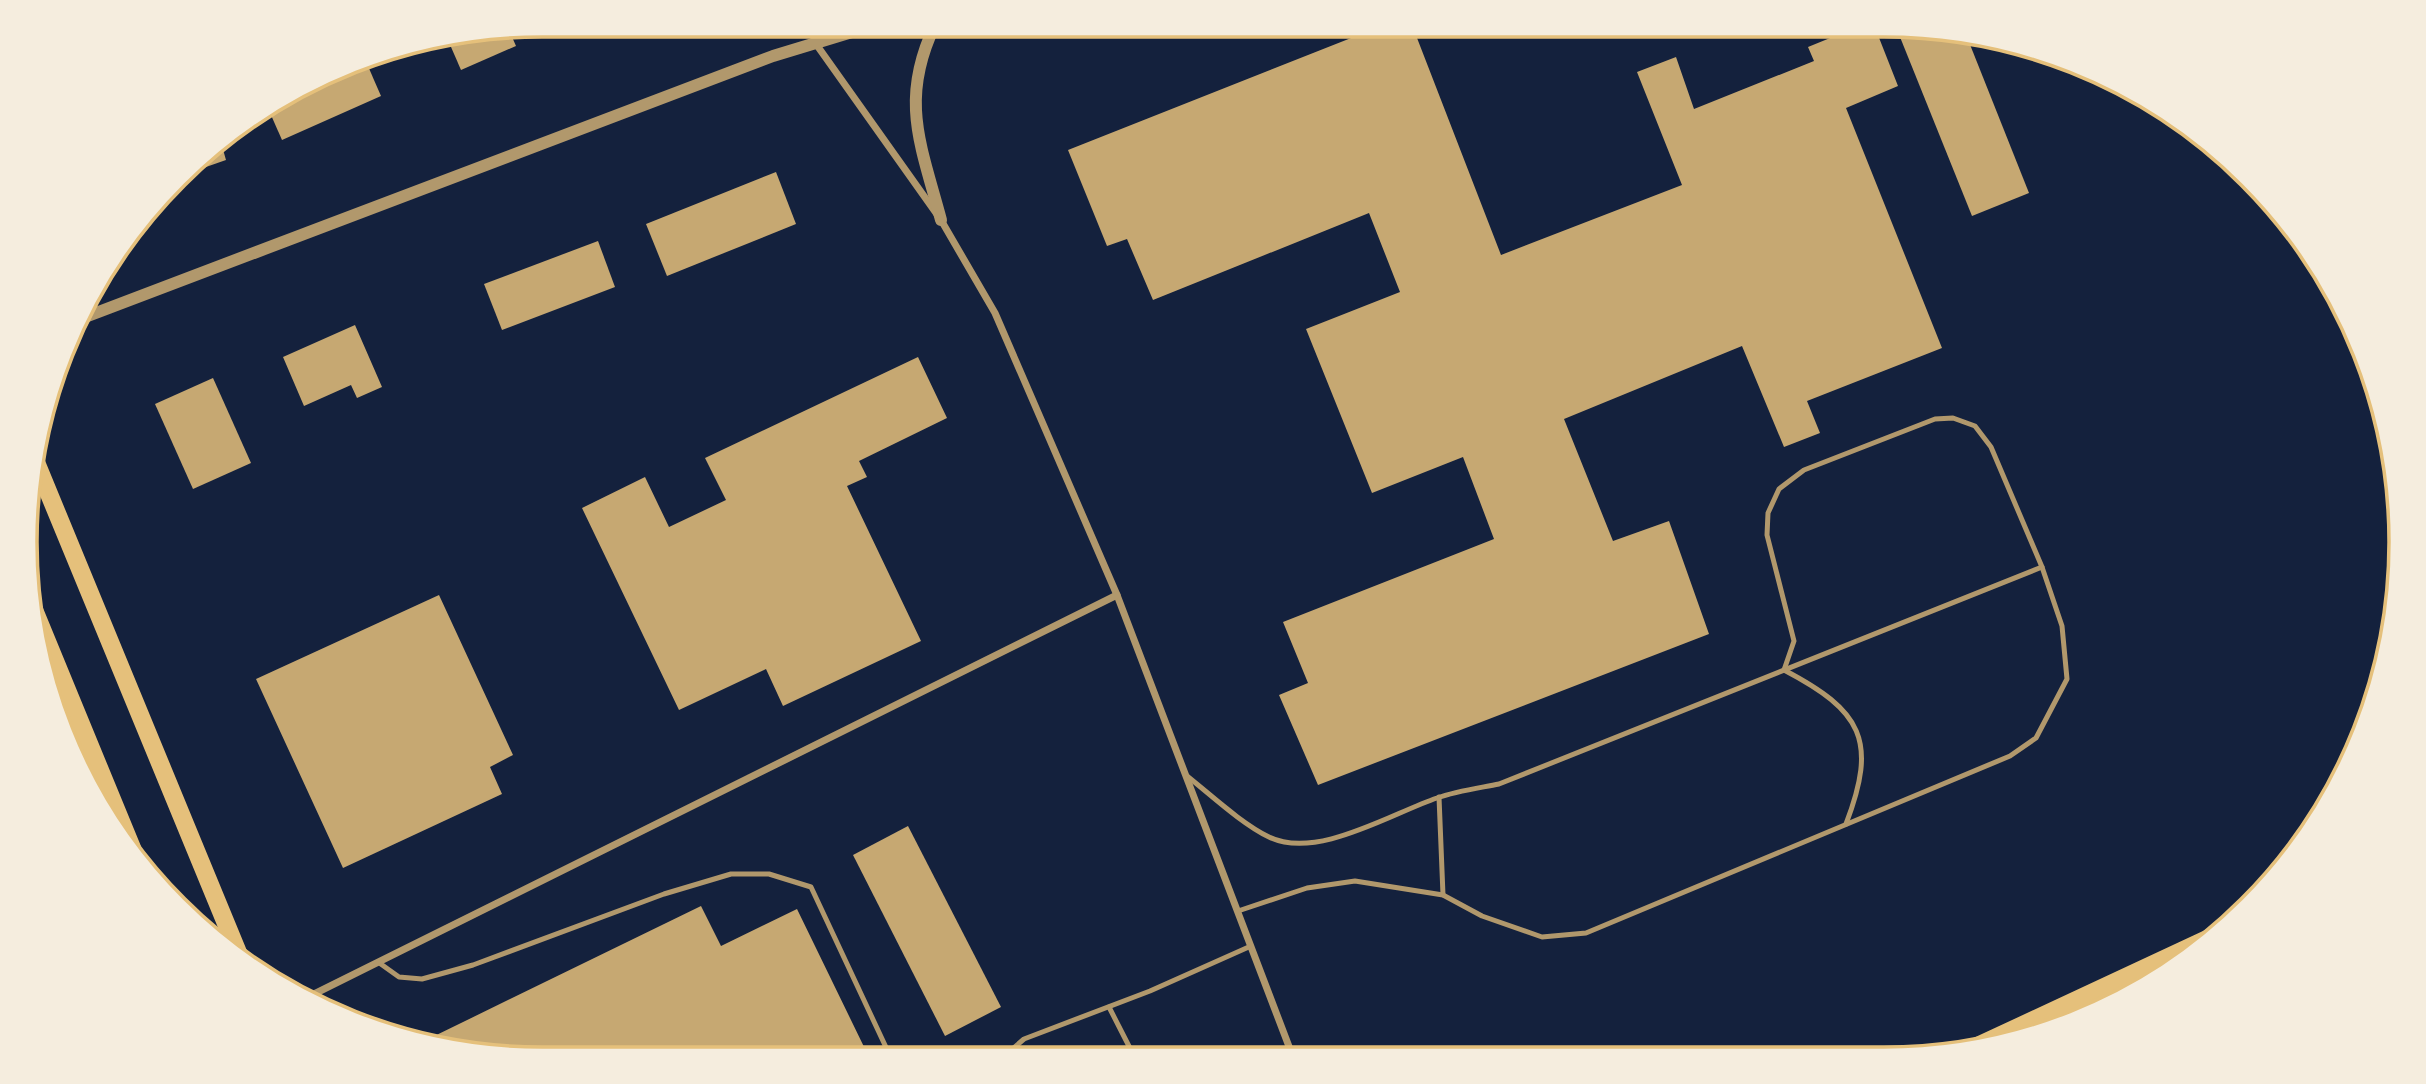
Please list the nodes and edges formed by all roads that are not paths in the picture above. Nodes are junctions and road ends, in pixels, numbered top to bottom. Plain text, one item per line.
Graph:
1 (814, 37) edge
2 (837, 37) edge
3 (929, 37) edge
4 (816, 44) junction
5 (941, 220) junction
6 (91, 315) edge
7 (41, 475) edge
8 (2042, 567) junction
9 (1117, 595) junction
10 (45, 638) edge
11 (1784, 670) junction
12 (1186, 776) junction
13 (1439, 797) junction
14 (121, 822) edge
15 (1846, 824) junction
16 (1443, 895) junction
17 (1238, 911) junction
18 (234, 943) edge
19 (1251, 946) junction
20 (2178, 953) edge
21 (378, 962) junction
22 (316, 993) edge
23 (1109, 1007) junction
24 (2012, 1031) edge
25 (886, 1047) edge
26 (1015, 1047) edge
27 (1129, 1047) edge
28 (1289, 1047) edge

1 - 4 street
2 - 4 street
3 - 5 street
4 - 5 street
4 - 6 street
5 - 9 street
7 - 18 main road
8 - 11 lane
8 - 11 lane
8 - 15 lane
9 - 12 street
9 - 21 street
10 - 14 main road
11 - 13 lane
11 - 15 lane
12 - 13 lane
12 - 17 street
13 - 16 lane
15 - 16 lane
16 - 17 lane
17 - 19 street
19 - 23 lane
19 - 28 street
20 - 24 main road
21 - 22 street
21 - 25 lane
23 - 26 lane
23 - 27 lane

